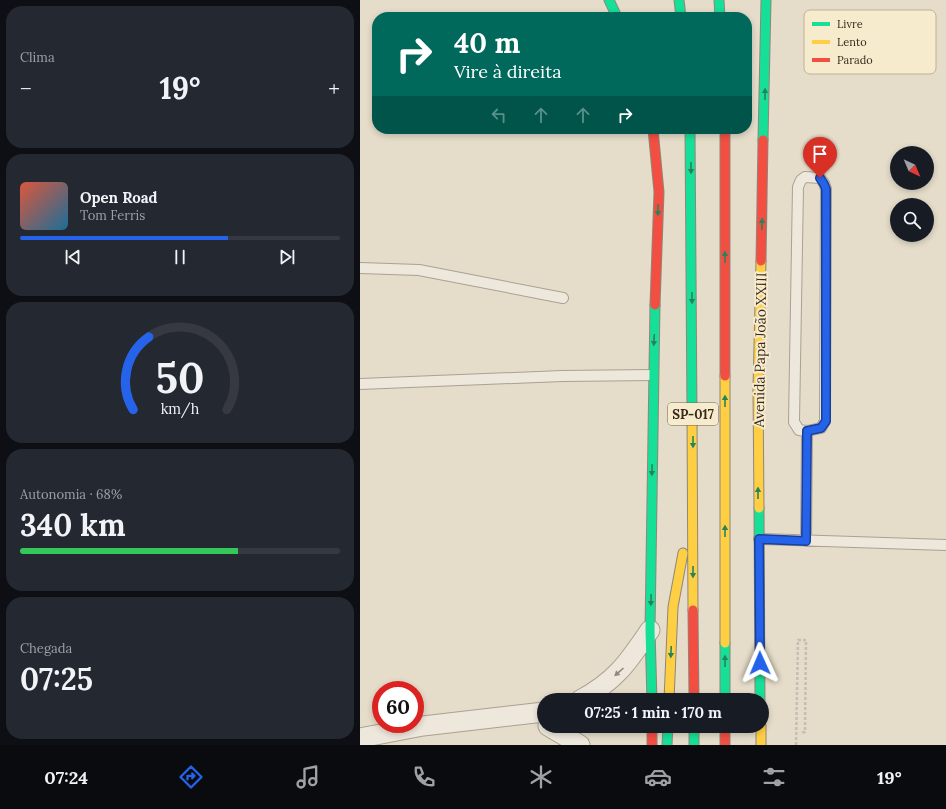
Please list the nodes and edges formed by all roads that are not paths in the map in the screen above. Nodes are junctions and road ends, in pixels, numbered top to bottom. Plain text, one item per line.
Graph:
1 (609, 0) edge
2 (678, 0) edge
3 (719, 0) edge
4 (766, 0) edge
5 (615, 12) edge
6 (680, 12) edge
7 (720, 12) edge
8 (654, 134) edge
9 (690, 134) edge
10 (725, 134) edge
11 (360, 268) edge
12 (563, 298) dead end
13 (653, 375) junction
14 (360, 384) edge
15 (807, 431) junction
16 (693, 503) junction
17 (759, 539) junction
18 (806, 541) junction
19 (946, 545) edge
20 (650, 630) junction
21 (593, 693) edge
22 (652, 693) edge
23 (669, 693) edge
24 (694, 693) edge
25 (725, 693) edge
26 (760, 693) edge
27 (537, 713) edge
28 (525, 716) junction
29 (537, 721) edge
30 (560, 733) edge
31 (652, 733) edge
32 (668, 733) edge
33 (694, 733) edge
34 (725, 733) edge
35 (761, 733) edge
36 (360, 738) edge
37 (580, 745) edge
38 (652, 745) edge
39 (667, 745) edge
40 (694, 745) edge
41 (725, 745) edge
42 (761, 745) edge

1 - 5 main road
2 - 6 main road
3 - 7 main road
17 -> 4 main road, Avenida Papa João XXIII
8 -> 13 main road
9 -> 16 main road, SP-017
25 -> 10 main road, SP-017
11 - 12 lane
13 - 14 lane
13 -> 20 main road
15 - 15 lane
15 - 18 lane
16 -> 23 main road
16 -> 24 main road, SP-017
17 - 18 lane
17 - 26 main road, Avenida Papa João XXIII
18 - 19 lane
20 -> 21 street
20 - 22 main road
27 - 28 street
28 - 29 street
28 - 36 street
30 - 37 street
31 - 38 main road
32 - 39 main road
33 - 40 main road
34 - 41 main road
35 - 42 main road

